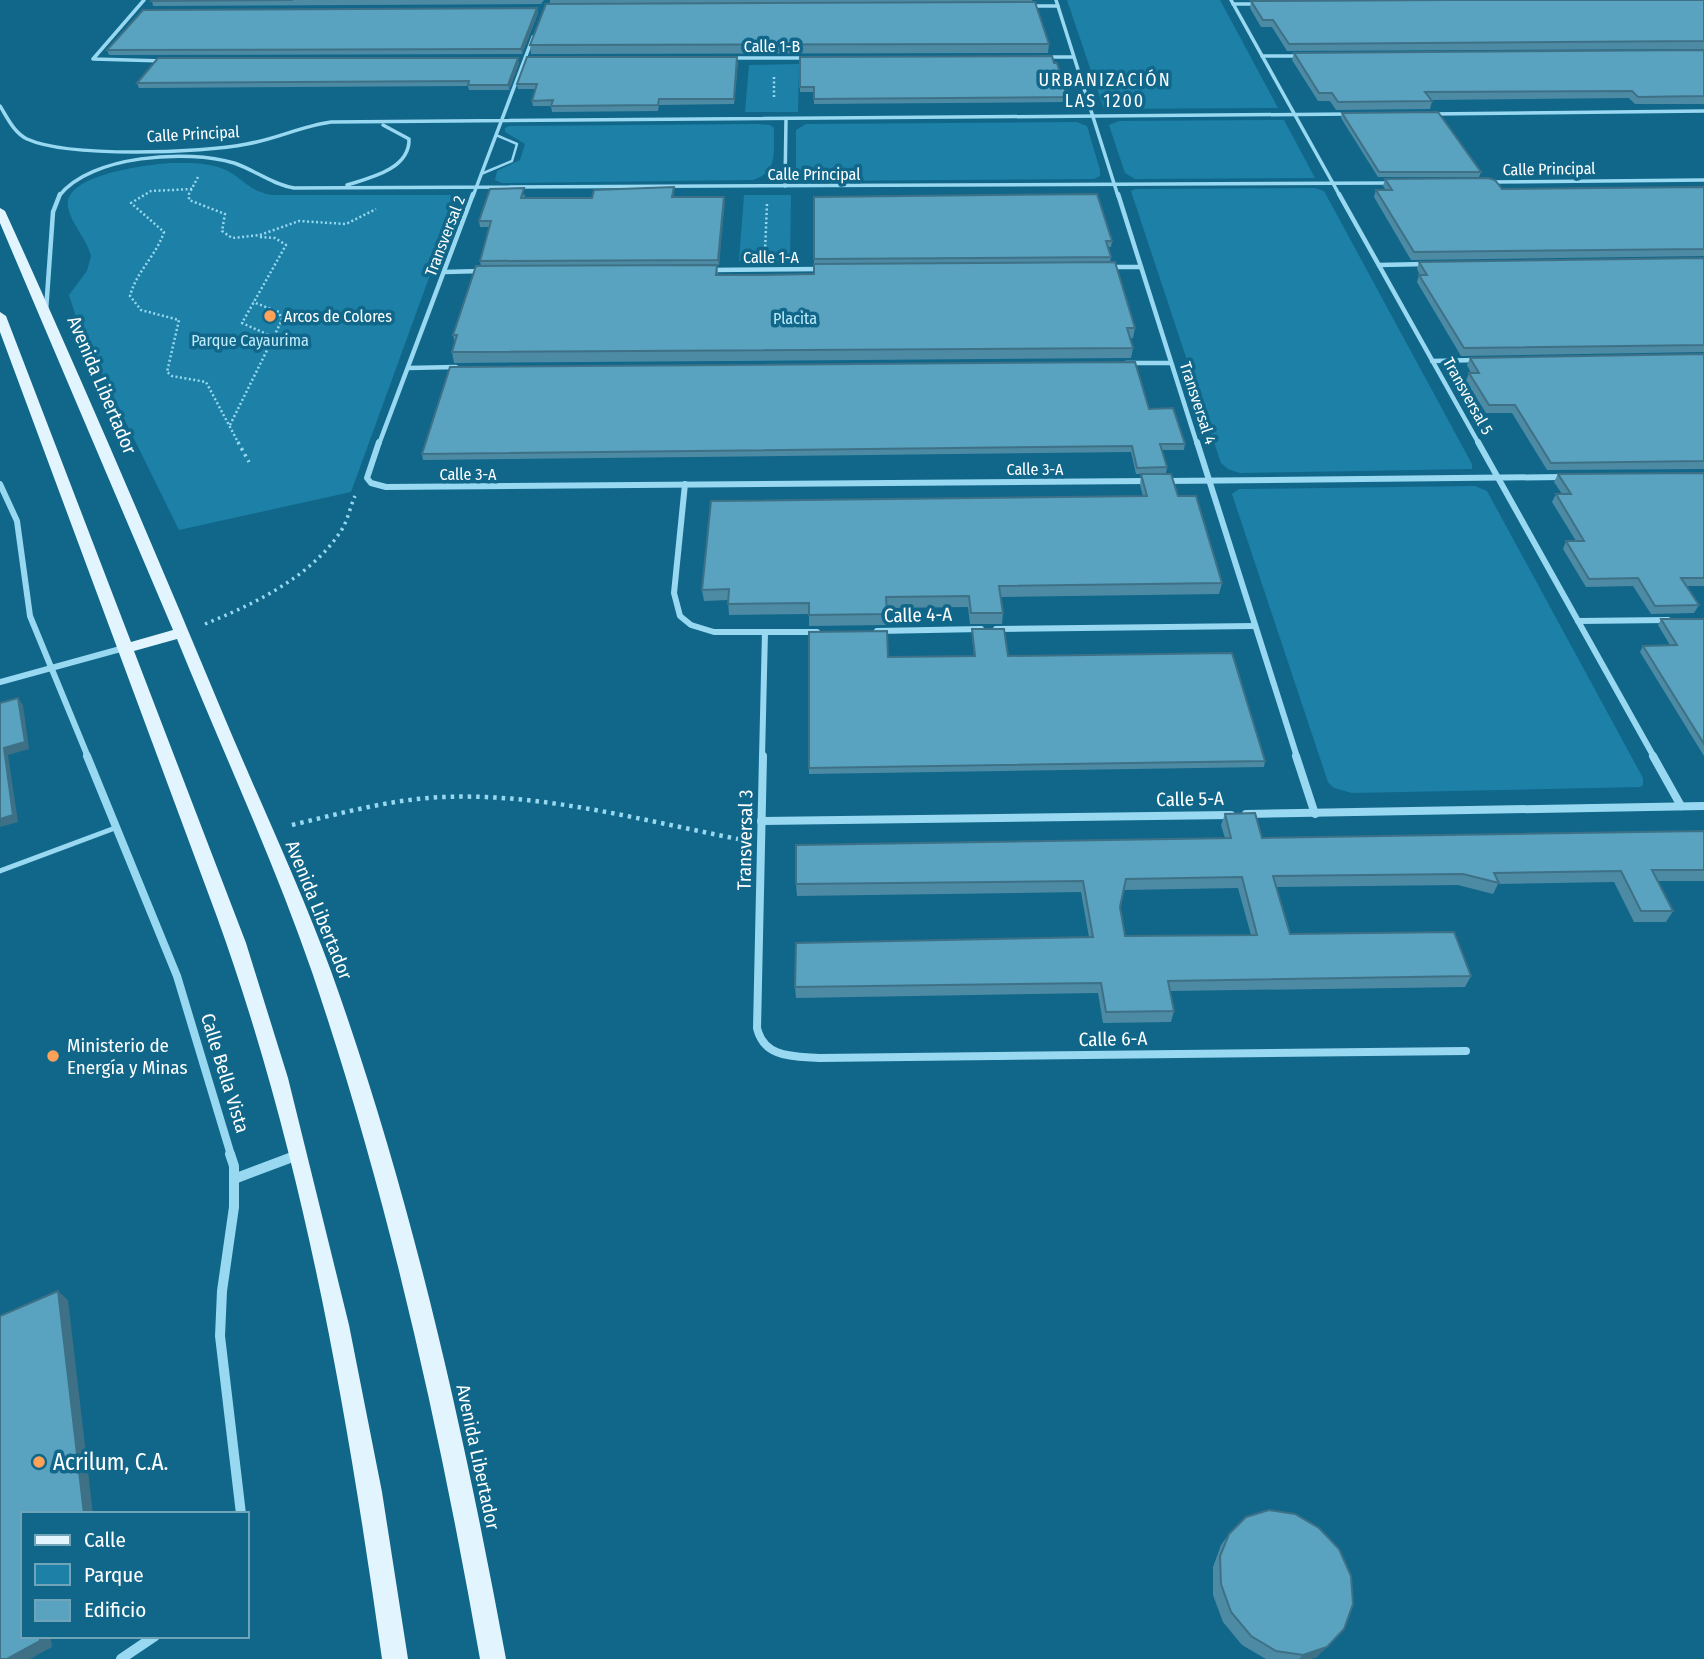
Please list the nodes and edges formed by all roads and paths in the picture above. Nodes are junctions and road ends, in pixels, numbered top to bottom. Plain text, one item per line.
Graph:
1 (144, 0) edge
2 (1056, 0) edge
3 (1232, 2) edge
4 (1261, 4) edge
5 (1017, 6) edge
6 (1058, 6) junction
7 (134, 10) junction
8 (148, 10) edge
9 (534, 34) edge
10 (1315, 55) edge
11 (1262, 56) junction
12 (1032, 57) edge
13 (1073, 57) junction
14 (719, 58) edge
15 (775, 58) junction
16 (814, 58) edge
17 (511, 60) edge
18 (525, 60) junction
19 (164, 61) edge
20 (0, 106) edge
21 (1704, 111) edge
22 (1364, 114) edge
23 (1419, 114) edge
24 (1295, 115) junction
25 (1093, 116) junction
26 (774, 119) junction
27 (786, 119) junction
28 (502, 121) junction
29 (372, 122) junction
30 (496, 135) junction
31 (209, 159) junction
32 (481, 174) junction
33 (1704, 180) edge
34 (1485, 182) edge
35 (1402, 183) edge
36 (1333, 184) junction
37 (1115, 185) junction
38 (768, 186) junction
39 (785, 186) junction
40 (476, 187) junction
41 (336, 188) junction
42 (192, 189) junction
43 (380, 208) dead end
44 (0, 211) edge
45 (254, 237) junction
46 (1433, 264) edge
47 (1379, 265) junction
48 (1141, 267) junction
49 (1099, 268) edge
50 (836, 269) edge
51 (709, 270) edge
52 (764, 270) junction
53 (486, 271) edge
54 (444, 272) junction
55 (253, 302) junction
56 (46, 312) junction
57 (0, 316) edge
58 (273, 337) junction
59 (1486, 360) edge
60 (1432, 361) junction
61 (1115, 363) edge
62 (1171, 363) junction
63 (463, 367) edge
64 (408, 368) junction
65 (229, 425) junction
66 (249, 461) dead end
67 (1497, 477) junction
68 (1566, 477) edge
69 (1209, 480) junction
70 (368, 481) junction
71 (0, 484) edge
72 (685, 484) junction
73 (1679, 620) edge
74 (1578, 621) junction
75 (1255, 626) junction
76 (863, 631) edge
77 (765, 632) junction
78 (821, 632) edge
79 (182, 633) junction
80 (126, 648) junction
81 (49, 667) junction
82 (0, 682) edge
83 (1681, 806) junction
84 (1704, 806) edge
85 (1315, 814) junction
86 (761, 821) junction
87 (116, 828) junction
88 (264, 832) junction
89 (761, 843) junction
90 (0, 871) edge
91 (763, 1047) joint
92 (1466, 1051) dead end
93 (297, 1155) junction
94 (234, 1179) junction
95 (241, 1512) edge
96 (152, 1638) edge
97 (121, 1659) edge
98 (395, 1659) edge
99 (493, 1659) edge

1 - 7 street
2 - 6 street, Transversal 4
3 - 4 street
3 - 11 street, Transversal 5
5 - 6 street
6 - 13 street, Transversal 4
7 - 8 street
7 - 19 street
9 - 18 street, Transversal 2
10 - 11 street
11 - 24 street, Transversal 5
12 - 13 street
13 - 25 street, Transversal 4
14 - 15 street, Calle 1-B
15 - 16 street, Calle 1-B
15 - 26 path
17 - 18 street
18 - 28 street, Transversal 2
20 - 29 street, Calle Principal
21 - 23 street
22 - 24 street, Calle Principal
24 - 25 street, Calle Principal
24 - 36 street, Transversal 5
25 - 27 street, Calle Principal
25 - 37 street, Transversal 4
26 - 27 street, Calle Principal
26 - 28 street, Calle Principal
27 - 39 street
28 - 29 street, Calle Principal
28 - 30 street, Transversal 2
29 - 41 street
30 - 32 street, Transversal 2
30 - 32 lane
31 - 41 street, Calle Principal
31 - 42 path
31 - 56 street, Calle Principal
32 - 40 street, Transversal 2
33 - 34 street, Calle Principal
35 - 36 street, Calle Principal
36 - 37 street, Calle Principal
36 - 47 street, Transversal 5
37 - 39 street, Calle Principal
37 - 48 street, Transversal 4
38 - 39 street, Calle Principal
38 - 40 street, Calle Principal
38 - 52 path
40 - 41 street, Calle Principal
40 - 54 street, Transversal 2
42 - 45 path
42 - 65 path
43 - 45 path
44 - 56 main road, Avenida Libertador
45 - 55 path
46 - 47 street
47 - 60 street, Transversal 5
48 - 49 street
48 - 62 street, Transversal 4
50 - 52 street, Calle 1-A
51 - 52 street, Calle 1-A
53 - 54 street
54 - 64 street, Transversal 2
55 - 58 path
55 - 58 path
56 - 79 main road, Avenida Libertador
57 - 80 main road
58 - 65 path
59 - 60 street
60 - 67 street, Transversal 5
61 - 62 street
62 - 69 street, Transversal 4
63 - 64 street
64 - 70 street, Transversal 2
65 - 66 path
67 - 68 street, Calle 3-A
67 - 69 street, Calle 3-A
67 - 74 street, Transversal 5
69 - 72 street, Calle 3-A
69 - 75 street, Transversal 4
70 - 72 street, Calle 3-A
70 - 79 path
71 - 81 street
72 - 77 street
73 - 74 street
74 - 83 street, Transversal 5
75 - 76 street, Calle 4-A
75 - 85 street, Transversal 4
77 - 78 street
77 - 86 street, Transversal 3
79 - 80 main road
79 - 88 main road, Avenida Libertador
80 - 81 street
80 - 93 main road
81 - 82 street
81 - 87 street, Calle Bella Vista
83 - 84 street, Calle 5-A
83 - 85 street, Calle 5-A
85 - 86 street, Calle 5-A
86 - 89 street, Transversal 3
87 - 90 lane
87 - 94 street, Calle Bella Vista
88 - 89 path
88 - 99 main road, Avenida Libertador
89 - 91 street, Transversal 3
91 - 92 street, Calle 6-A
93 - 94 street
93 - 98 main road
94 - 95 street, Calle Bella Vista
96 - 97 street

